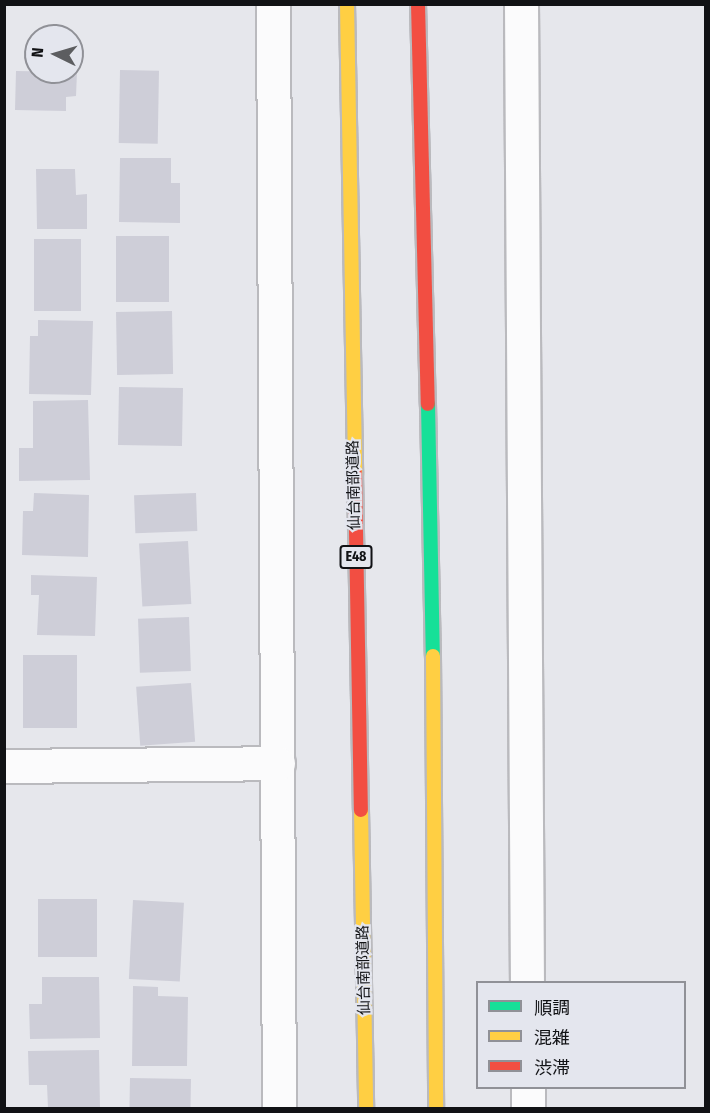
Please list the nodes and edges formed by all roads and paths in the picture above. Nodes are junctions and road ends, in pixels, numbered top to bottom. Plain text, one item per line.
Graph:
1 (273, 4) edge
2 (347, 4) edge
3 (418, 4) edge
4 (521, 4) edge
5 (278, 763) junction
6 (4, 766) edge
7 (527, 981) edge
8 (528, 1089) edge
9 (279, 1108) edge
10 (366, 1108) edge
11 (436, 1108) edge
12 (528, 1108) edge

1 - 5 street
2 - 10 highway, 仙台南部道路 / E48
3 - 11 highway
4 - 7 street
5 - 6 street
5 - 9 street
8 - 12 street

